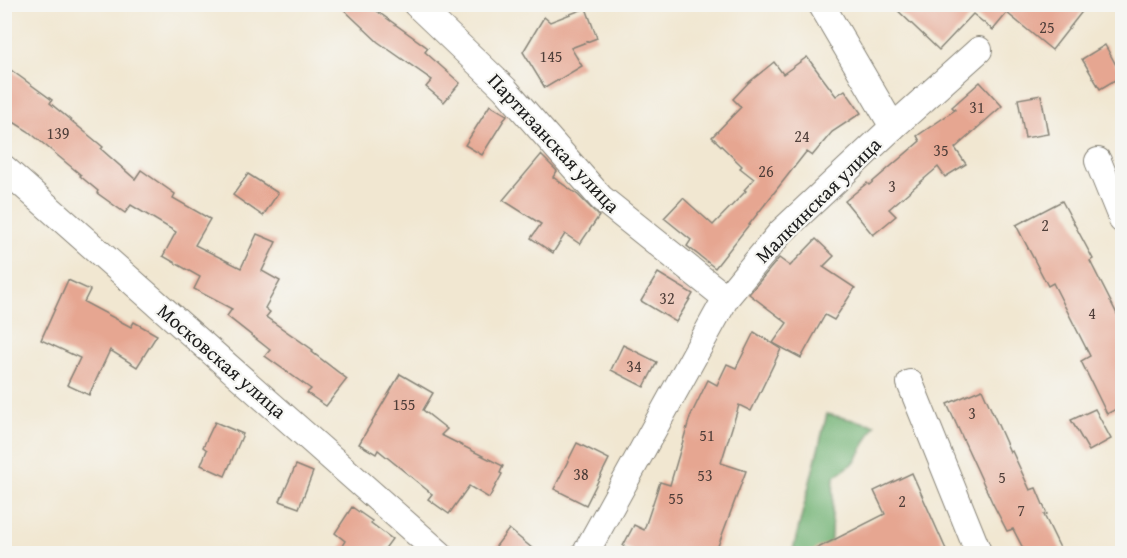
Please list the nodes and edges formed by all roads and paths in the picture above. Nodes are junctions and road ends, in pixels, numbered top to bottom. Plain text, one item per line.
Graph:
1 (416, 4) edge
2 (821, 4) edge
3 (979, 50) dead end
4 (893, 127) junction
5 (1098, 161) dead end
6 (4, 168) edge
7 (1122, 220) edge
8 (726, 298) junction
9 (910, 383) dead end
10 (440, 554) edge
11 (585, 554) edge
12 (979, 554) edge

1 - 8 street, Партизанская улица
2 - 4 street, Малкинская улица
3 - 4 street
4 - 8 street, Малкинская улица
5 - 7 street
6 - 10 street, Московская улица
8 - 11 street, Малкинская улица
9 - 12 street

